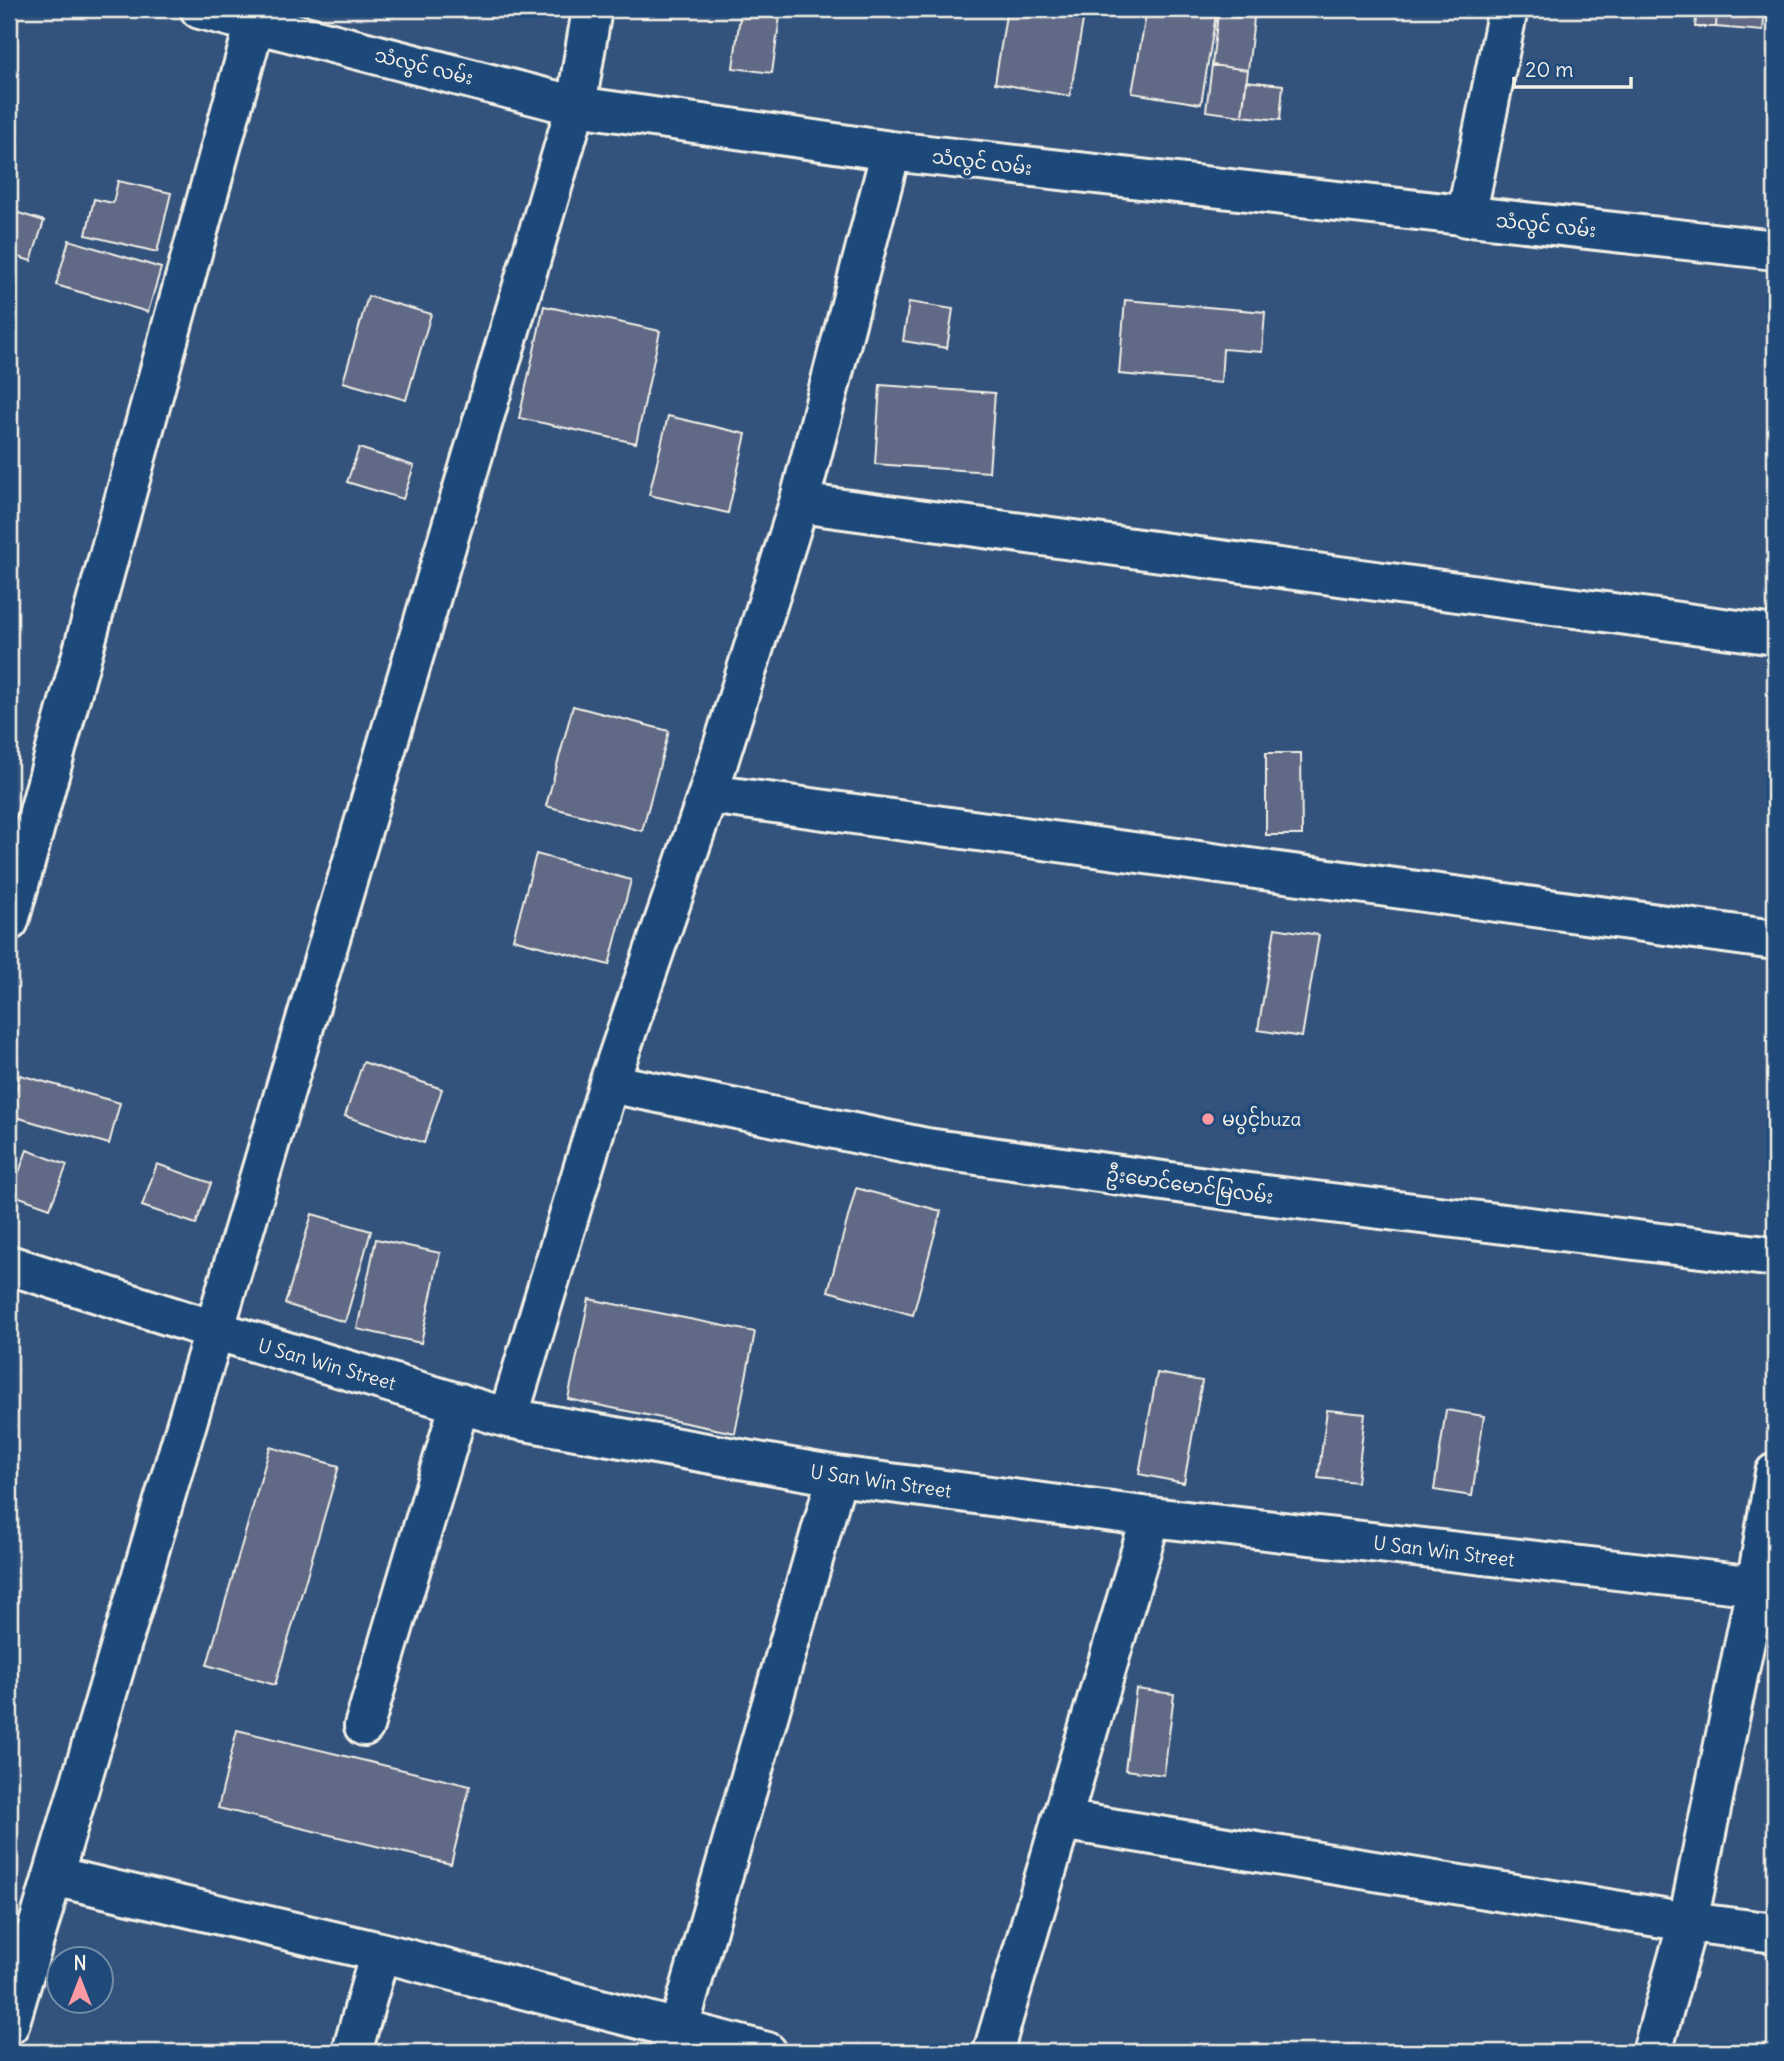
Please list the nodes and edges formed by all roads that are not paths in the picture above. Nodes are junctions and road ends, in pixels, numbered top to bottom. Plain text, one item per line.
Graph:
1 (201, 9) edge
2 (592, 9) edge
3 (1508, 9) edge
4 (255, 23) junction
5 (576, 106) junction
6 (891, 151) junction
7 (1466, 217) junction
8 (1775, 250) edge
9 (799, 503) junction
10 (1775, 635) edge
11 (708, 794) junction
12 (9, 921) edge
13 (1775, 940) edge
14 (609, 1083) junction
15 (1775, 1257) edge
16 (9, 1265) edge
17 (214, 1330) junction
18 (460, 1403) junction
19 (508, 1418) junction
20 (1775, 1473) edge
21 (837, 1476) junction
22 (1151, 1517) junction
23 (1766, 1588) edge
24 (364, 1726) dead end
25 (1061, 1820) junction
26 (53, 1875) junction
27 (1688, 1922) junction
28 (1775, 1933) edge
29 (380, 1952) junction
30 (9, 2025) edge
31 (675, 2041) edge
32 (352, 2052) edge
33 (767, 2052) edge
34 (993, 2052) edge
35 (1652, 2052) edge

1 - 4 street, သံလွင် လမ်း
2 - 5 street
3 - 7 street
4 - 5 street, သံလွင် လမ်း
4 - 12 street
5 - 6 street, သံလွင် လမ်း
5 - 17 street
6 - 7 street, သံလွင် လမ်း
6 - 9 street
7 - 8 street, သံလွင် လမ်း
9 - 10 street
9 - 11 street
11 - 13 street
11 - 14 street
14 - 15 street, ဦးမောင်မောင်မြလမ်း
14 - 19 street
16 - 17 street, U San Win Street
17 - 18 street, U San Win Street
17 - 26 street
18 - 19 street, U San Win Street
18 - 24 street
19 - 21 street, U San Win Street
20 - 23 street
21 - 22 street, U San Win Street
21 - 31 street
22 - 23 street, U San Win Street
22 - 25 street
23 - 27 street
25 - 27 street
25 - 34 street
26 - 29 street
26 - 30 street
27 - 28 street
27 - 35 street
29 - 31 street
29 - 32 street
31 - 33 street

